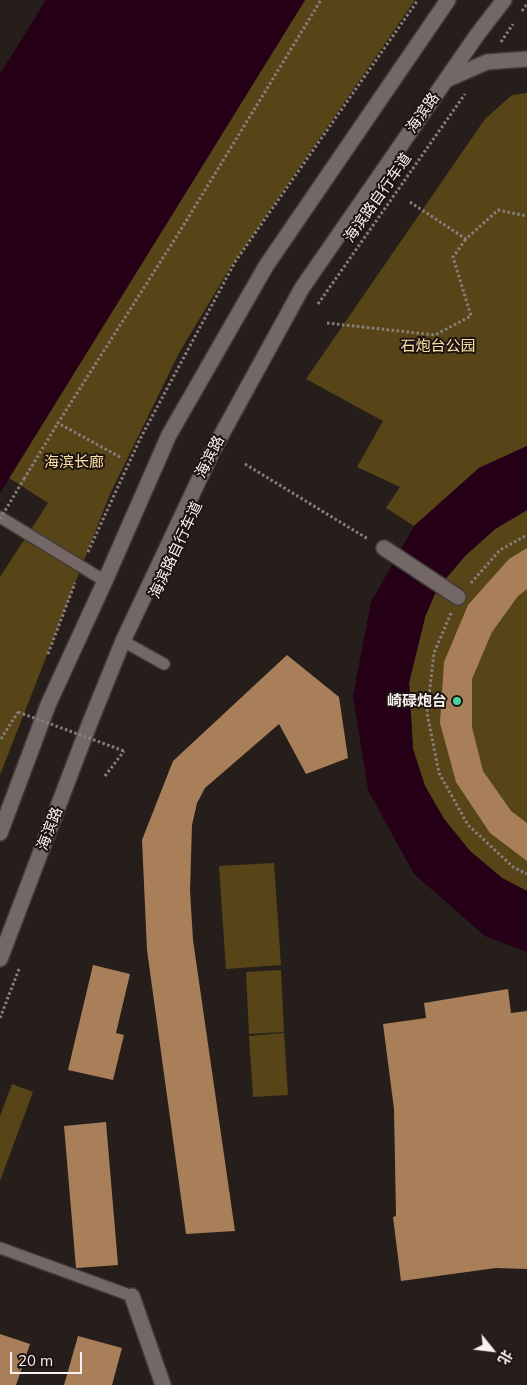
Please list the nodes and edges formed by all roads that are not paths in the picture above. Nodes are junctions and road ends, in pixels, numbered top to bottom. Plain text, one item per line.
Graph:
1 (448, 0) edge
2 (504, 0) edge
3 (527, 59) edge
4 (446, 80) junction
5 (0, 518) edge
6 (384, 548) road end
7 (105, 581) junction
8 (458, 597) road end
9 (123, 641) junction
10 (164, 664) dead end
11 (0, 833) edge
12 (0, 960) edge
13 (0, 1248) edge
14 (132, 1296) joint
15 (163, 1385) edge

1 - 7 main road
2 - 4 main road, 海滨路
3 - 4 main road
4 - 9 main road, 海滨路
5 - 7 lane
6 - 8 main road
7 - 11 main road
9 - 10 lane
9 - 12 main road, 海滨路
13 - 14 lane
14 - 15 main road

